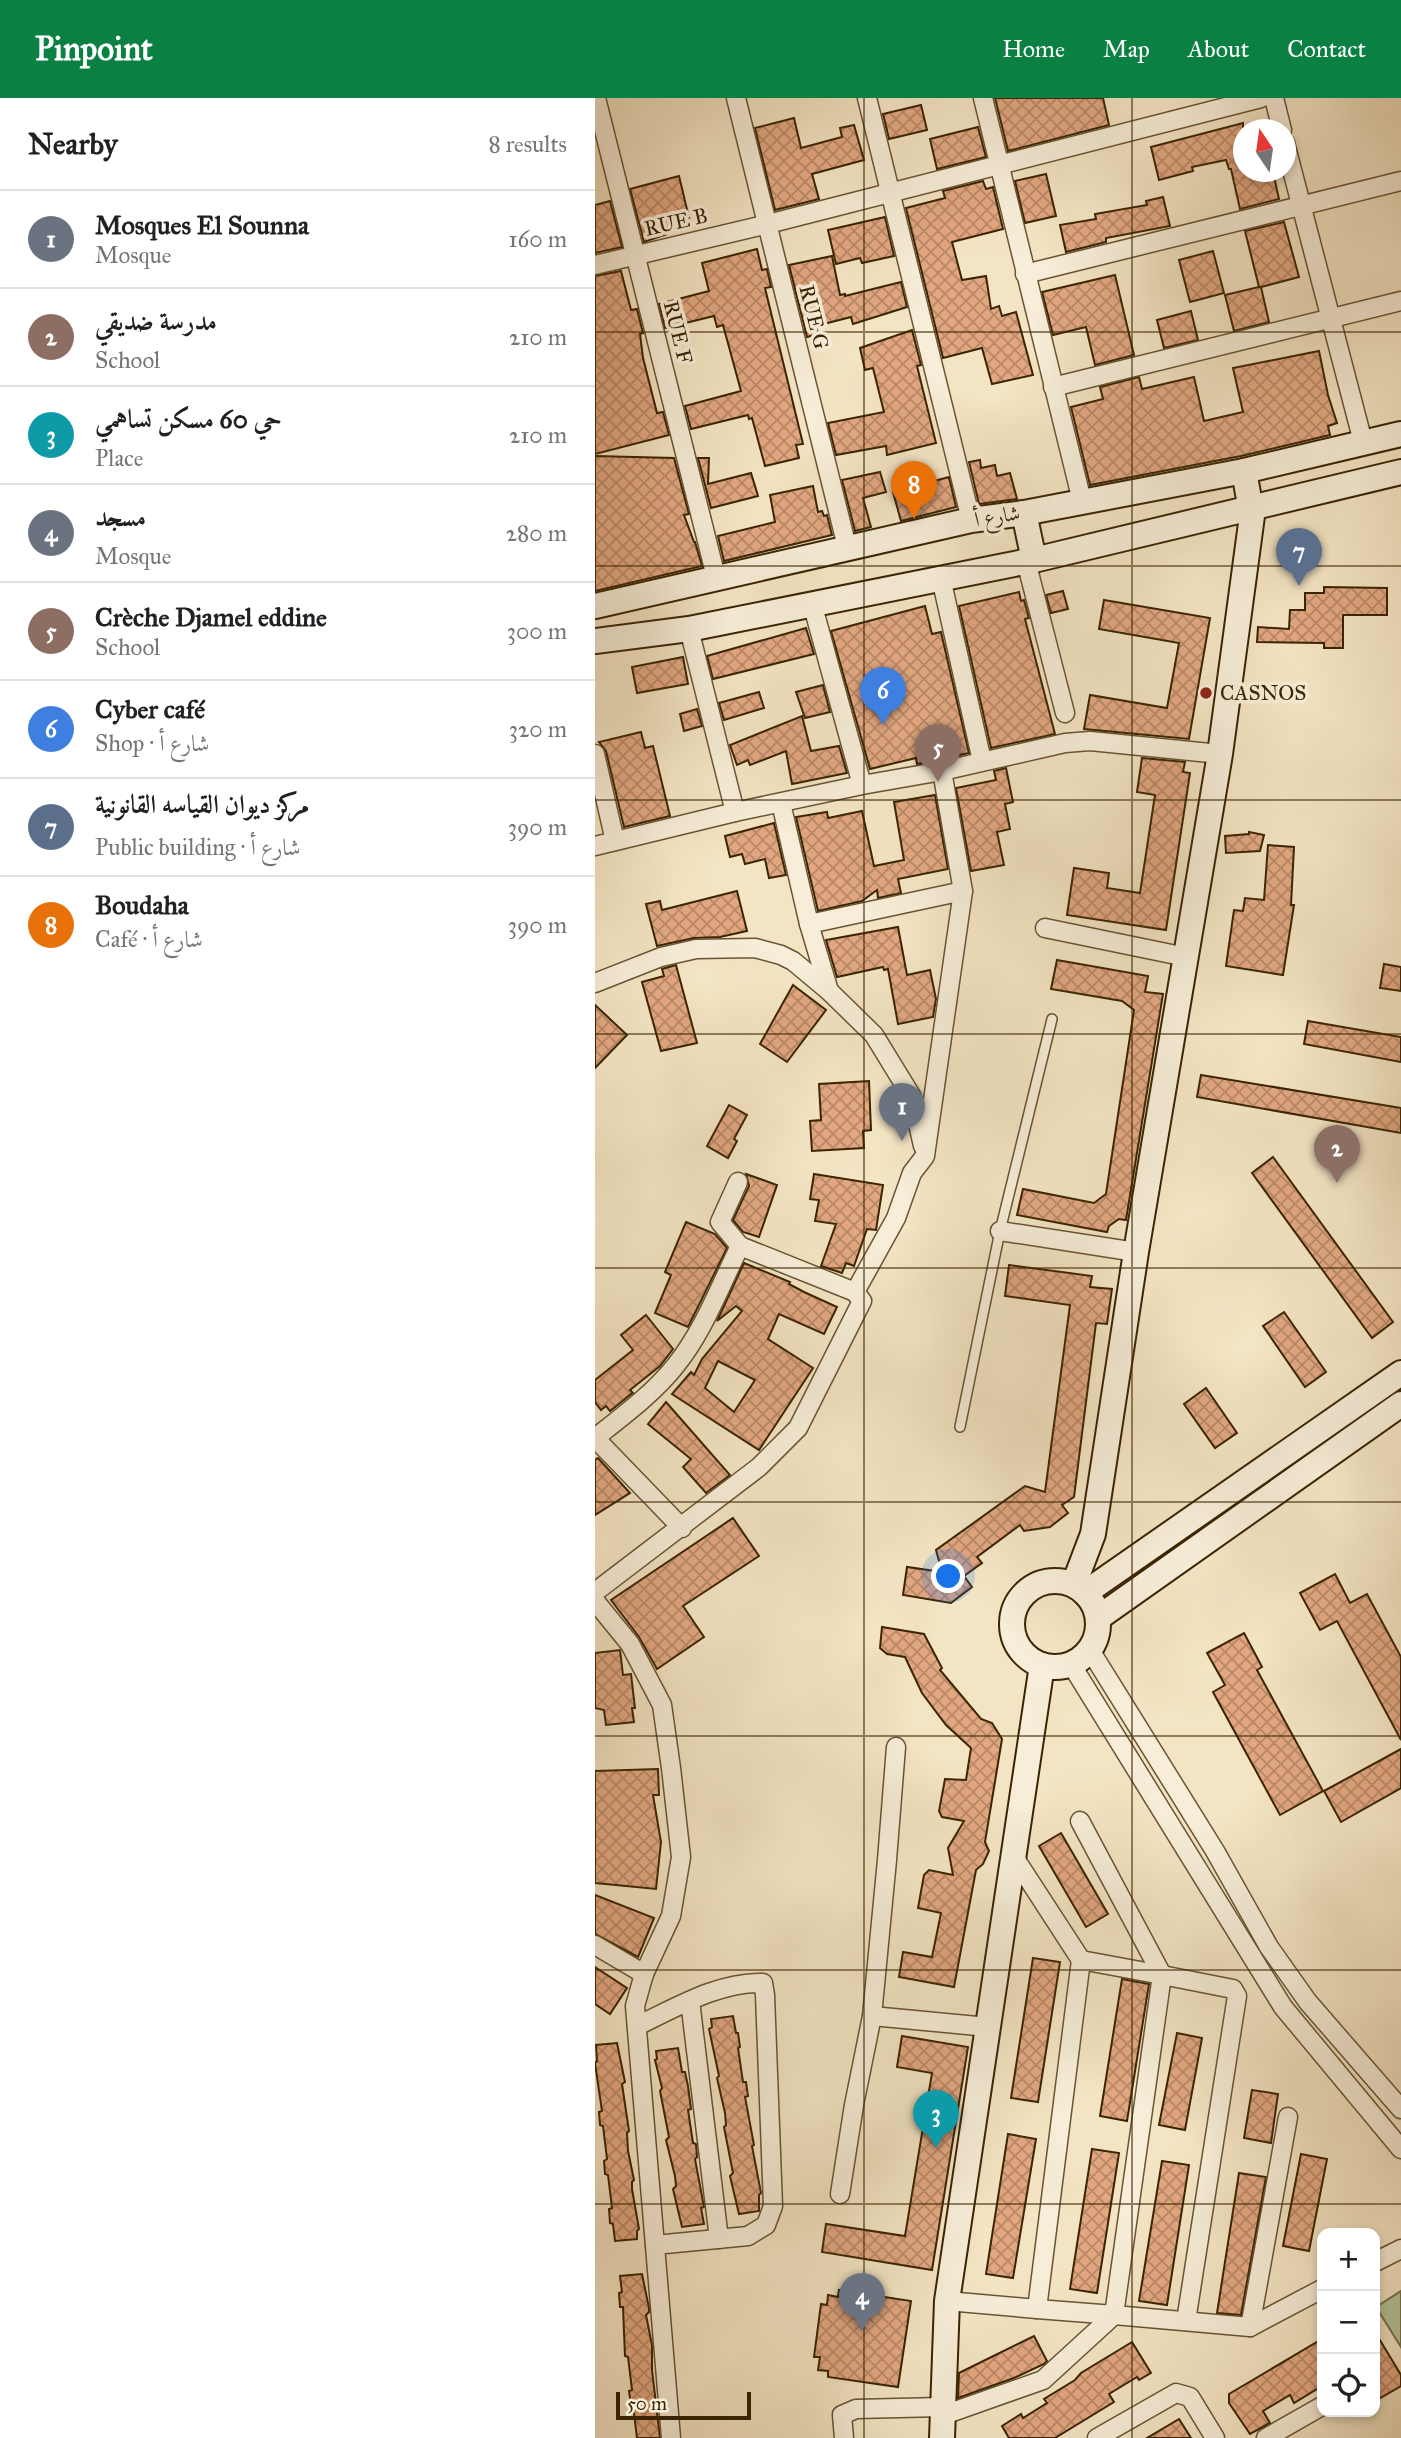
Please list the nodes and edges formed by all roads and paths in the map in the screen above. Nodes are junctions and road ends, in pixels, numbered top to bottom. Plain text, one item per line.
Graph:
1 (596, 98) edge
2 (736, 98) edge
3 (867, 98) edge
4 (983, 98) edge
5 (1261, 98) edge
6 (1274, 98) edge
7 (1279, 119) edge
8 (599, 123) edge
9 (997, 164) junction
10 (1401, 181) edge
11 (1295, 182) edge
12 (889, 193) junction
13 (1301, 205) junction
14 (768, 223) junction
15 (636, 255) junction
16 (595, 265) edge
17 (1025, 274) junction
18 (1401, 301) edge
19 (1332, 318) junction
20 (1053, 387) junction
21 (1401, 434) edge
22 (1363, 442) junction
23 (1244, 471) junction
24 (1401, 472) edge
25 (1082, 501) junction
26 (1252, 508) junction
27 (1024, 513) junction
28 (971, 520) junction
29 (847, 547) junction
30 (1030, 561) junction
31 (716, 578) junction
32 (941, 578) junction
33 (812, 603) junction
34 (595, 606) edge
35 (688, 629) junction
36 (595, 641) edge
37 (1065, 712) dead end
38 (595, 754) edge
39 (1220, 754) junction
40 (982, 761) junction
41 (941, 771) junction
42 (862, 785) junction
43 (781, 803) junction
44 (735, 812) junction
45 (615, 841) junction
46 (595, 846) edge
47 (963, 891) junction
48 (809, 924) junction
49 (1045, 928) dead end
50 (1186, 957) junction
51 (595, 983) edge
52 (829, 991) junction
53 (1052, 1020) dead end
54 (925, 1156) junction
55 (738, 1182) dead end
56 (1000, 1231) junction
57 (740, 1246) junction
58 (1136, 1252) junction
59 (855, 1292) junction
60 (1401, 1373) edge
61 (1401, 1404) edge
62 (960, 1427) dead end
63 (683, 1528) junction
64 (1080, 1589) junction
65 (595, 1592) edge
66 (595, 1601) edge
67 (1098, 1618) junction
68 (1081, 1657) junction
69 (1042, 1665) junction
70 (895, 1747) dead end
71 (1080, 1821) dead end
72 (1014, 1857) junction
73 (595, 1945) edge
74 (1081, 1960) junction
75 (644, 1974) junction
76 (1162, 1975) junction
77 (690, 2001) junction
78 (872, 2016) junction
79 (636, 2025) junction
80 (988, 2027) junction
81 (1401, 2109) edge
82 (1288, 2117) dead end
83 (1401, 2149) edge
84 (840, 2194) dead end
85 (719, 2239) junction
86 (655, 2245) junction
87 (1401, 2249) edge
88 (1380, 2260) edge
89 (1318, 2291) edge
90 (947, 2301) junction
91 (1037, 2309) junction
92 (1114, 2315) junction
93 (1186, 2321) junction
94 (1249, 2327) junction
95 (1317, 2409) edge
96 (942, 2420) edge
97 (671, 2438) edge
98 (844, 2438) edge
99 (1097, 2438) edge
100 (1215, 2438) edge
101 (1266, 2438) edge

1 - 8 street, RUE F
2 - 14 street, RUE G
3 - 12 street
4 - 9 street
5 - 9 street, RUE B
6 - 7 street
8 - 15 street, RUE F
9 - 12 street, RUE B
9 - 17 street
10 - 13 street
11 - 13 street
12 - 14 street, RUE B
12 - 28 street
13 - 17 street
13 - 19 street
14 - 15 street, RUE B
14 - 29 street, RUE G
15 - 16 street, RUE B
15 - 31 street, RUE F
17 - 20 street
18 - 19 street
19 - 20 street
19 - 22 street
20 - 25 street
21 - 22 street, شارع أ
22 - 23 street, شارع أ
23 - 25 street, شارع أ
23 - 26 street
24 - 26 street
25 - 27 street, شارع أ
26 - 30 street
26 - 39 street
27 - 28 street, شارع أ
27 - 30 street
28 - 29 street, شارع أ
29 - 31 street, شارع أ
30 - 32 street
30 - 37 street
31 - 34 street, شارع أ
32 - 33 street
32 - 40 street
33 - 35 street
33 - 42 street
35 - 36 street
35 - 44 street
38 - 45 street
39 - 40 street
39 - 50 street
40 - 41 street
41 - 42 street
41 - 47 street
42 - 43 street
43 - 44 street
43 - 48 street
44 - 45 street
45 - 46 street
47 - 48 street
47 - 54 street
48 - 52 street
49 - 50 street
50 - 58 street
51 - 52 street
52 - 54 street
53 - 56 lane
54 - 59 street
55 - 57 street
56 - 58 street
56 - 62 lane
57 - 59 street
57 - 63 street
58 - 64 street
59 - 63 street
60 - 64 street
61 - 67 street
63 - 65 street
64 - 67 street
64 - 69 street
66 - 75 street
67 - 68 street
68 - 69 street
68 - 81 street
68 - 83 street
69 - 72 street
70 - 78 street
71 - 76 street
72 - 74 street
72 - 80 street
73 - 75 street
74 - 76 street
74 - 91 street
75 - 79 street
76 - 92 street
76 - 93 street
77 - 79 street
77 - 85 street
77 - 85 street
78 - 80 street
78 - 84 street
79 - 86 street
80 - 90 street
82 - 94 street
85 - 86 street
86 - 97 street
87 - 88 street
89 - 94 street
90 - 91 street
90 - 96 street
91 - 92 street
92 - 93 street
92 - 96 street
93 - 94 street
95 - 101 street
96 - 98 street
99 - 100 street

